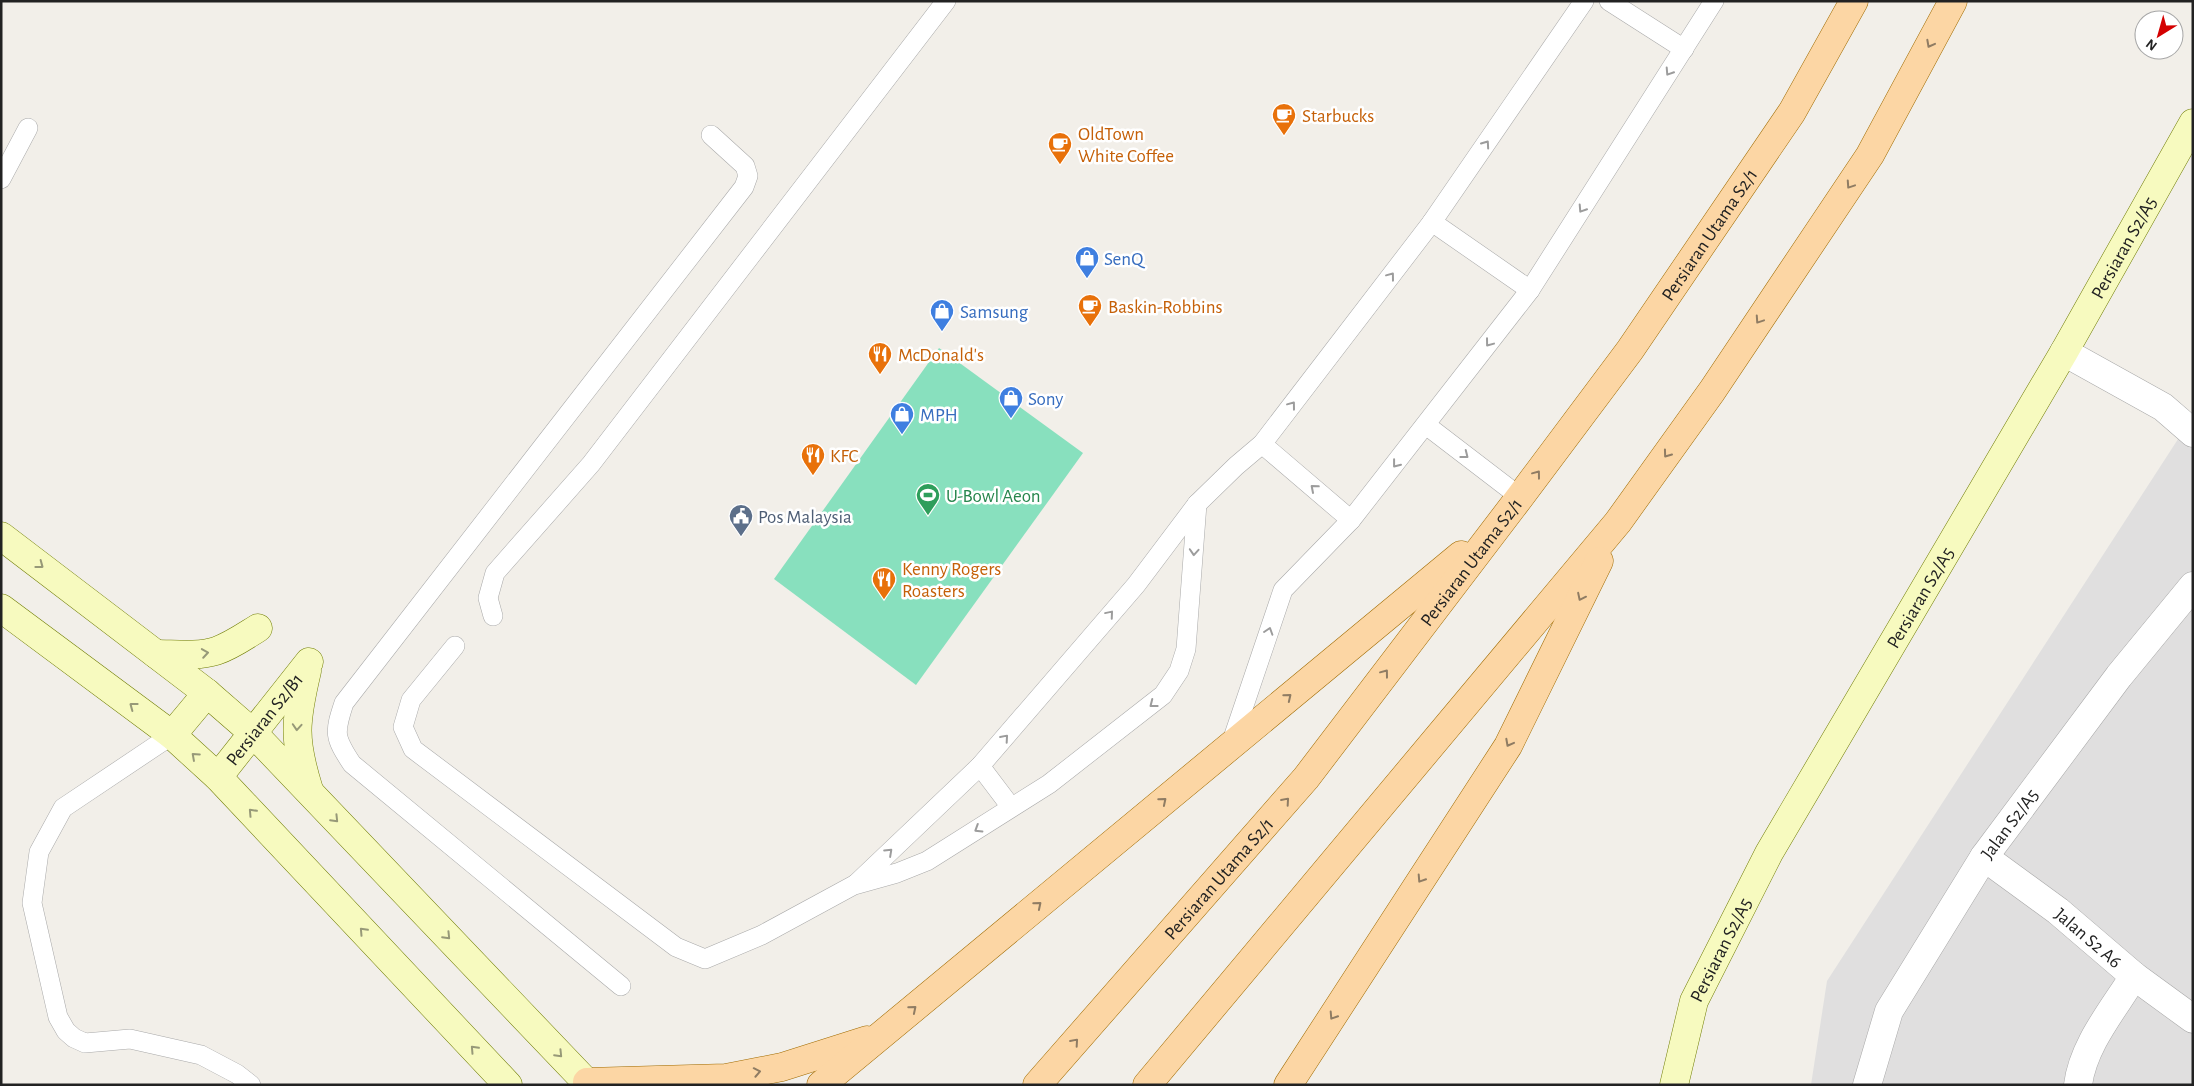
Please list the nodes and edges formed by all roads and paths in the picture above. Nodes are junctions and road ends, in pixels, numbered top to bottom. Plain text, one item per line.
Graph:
1 (946, 1) edge
2 (1584, 1) edge
3 (1609, 1) edge
4 (1714, 1) edge
5 (1854, 1) edge
6 (1953, 1) edge
7 (1684, 49) junction
8 (2193, 123) edge
9 (28, 128) dead end
10 (711, 135) dead end
11 (1, 179) edge
12 (1432, 222) junction
13 (1530, 290) junction
14 (2064, 352) junction
15 (1426, 425) junction
16 (2193, 433) edge
17 (1262, 444) junction
18 (1520, 497) junction
19 (1198, 504) junction
20 (1351, 520) junction
21 (1618, 522) junction
22 (1497, 526) junction
23 (1, 536) edge
24 (2193, 586) edge
25 (1, 608) edge
26 (493, 616) dead end
27 (258, 628) dead end
28 (455, 646) dead end
29 (156, 654) junction
30 (206, 693) junction
31 (253, 733) junction
32 (172, 735) junction
33 (1232, 744) junction
34 (980, 766) junction
35 (218, 777) junction
36 (310, 793) junction
37 (1011, 808) junction
38 (1984, 857) junction
39 (854, 885) junction
40 (2134, 976) junction
41 (621, 986) dead end
42 (2193, 1019) edge
43 (880, 1036) junction
44 (1040, 1082) edge
45 (588, 1084) edge
46 (251, 1085) edge
47 (508, 1085) edge
48 (822, 1085) edge
49 (1147, 1085) edge
50 (1288, 1085) edge
51 (1674, 1085) edge
52 (1867, 1085) edge
53 (2078, 1085) edge

1 - 26 lane
12 -> 2 lane
3 - 7 lane
4 - 7 lane
18 -> 5 main road, Persiaran Utama S2/1
6 -> 21 main road
7 -> 13 lane
8 - 14 street, Persiaran S2/A5
9 - 11 lane
10 - 41 lane
12 - 13 lane
17 -> 12 lane
13 -> 15 lane
14 - 16 street
14 - 51 street, Persiaran S2/A5
15 -> 18 lane
15 -> 20 lane
17 - 19 lane
20 -> 17 lane
18 - 22 main road, Persiaran Utama S2/1
34 -> 19 lane
19 -> 37 lane
33 -> 20 lane
21 - 49 main road
21 -> 50 main road
33 -> 22 main road
44 -> 22 main road, Persiaran Utama S2/1
23 -> 29 street
24 - 38 street, Jalan S2/A5
32 -> 25 street
29 -> 27 street
28 - 39 lane
29 - 30 street
30 - 31 street
30 - 32 street
31 - 35 street, Persiaran S2/B1
31 - 36 street
31 -> 36 street, Persiaran S2/B1
35 -> 32 street
32 - 46 lane
43 -> 33 main road
34 - 37 lane
39 -> 34 lane
47 -> 35 street
36 -> 45 street
37 -> 39 lane
38 - 40 street, Jalan S2 A6
38 - 52 street, Jalan S2/A5
40 - 42 street, Jalan S2 A6
40 - 53 street
45 -> 43 main road
43 - 48 main road

